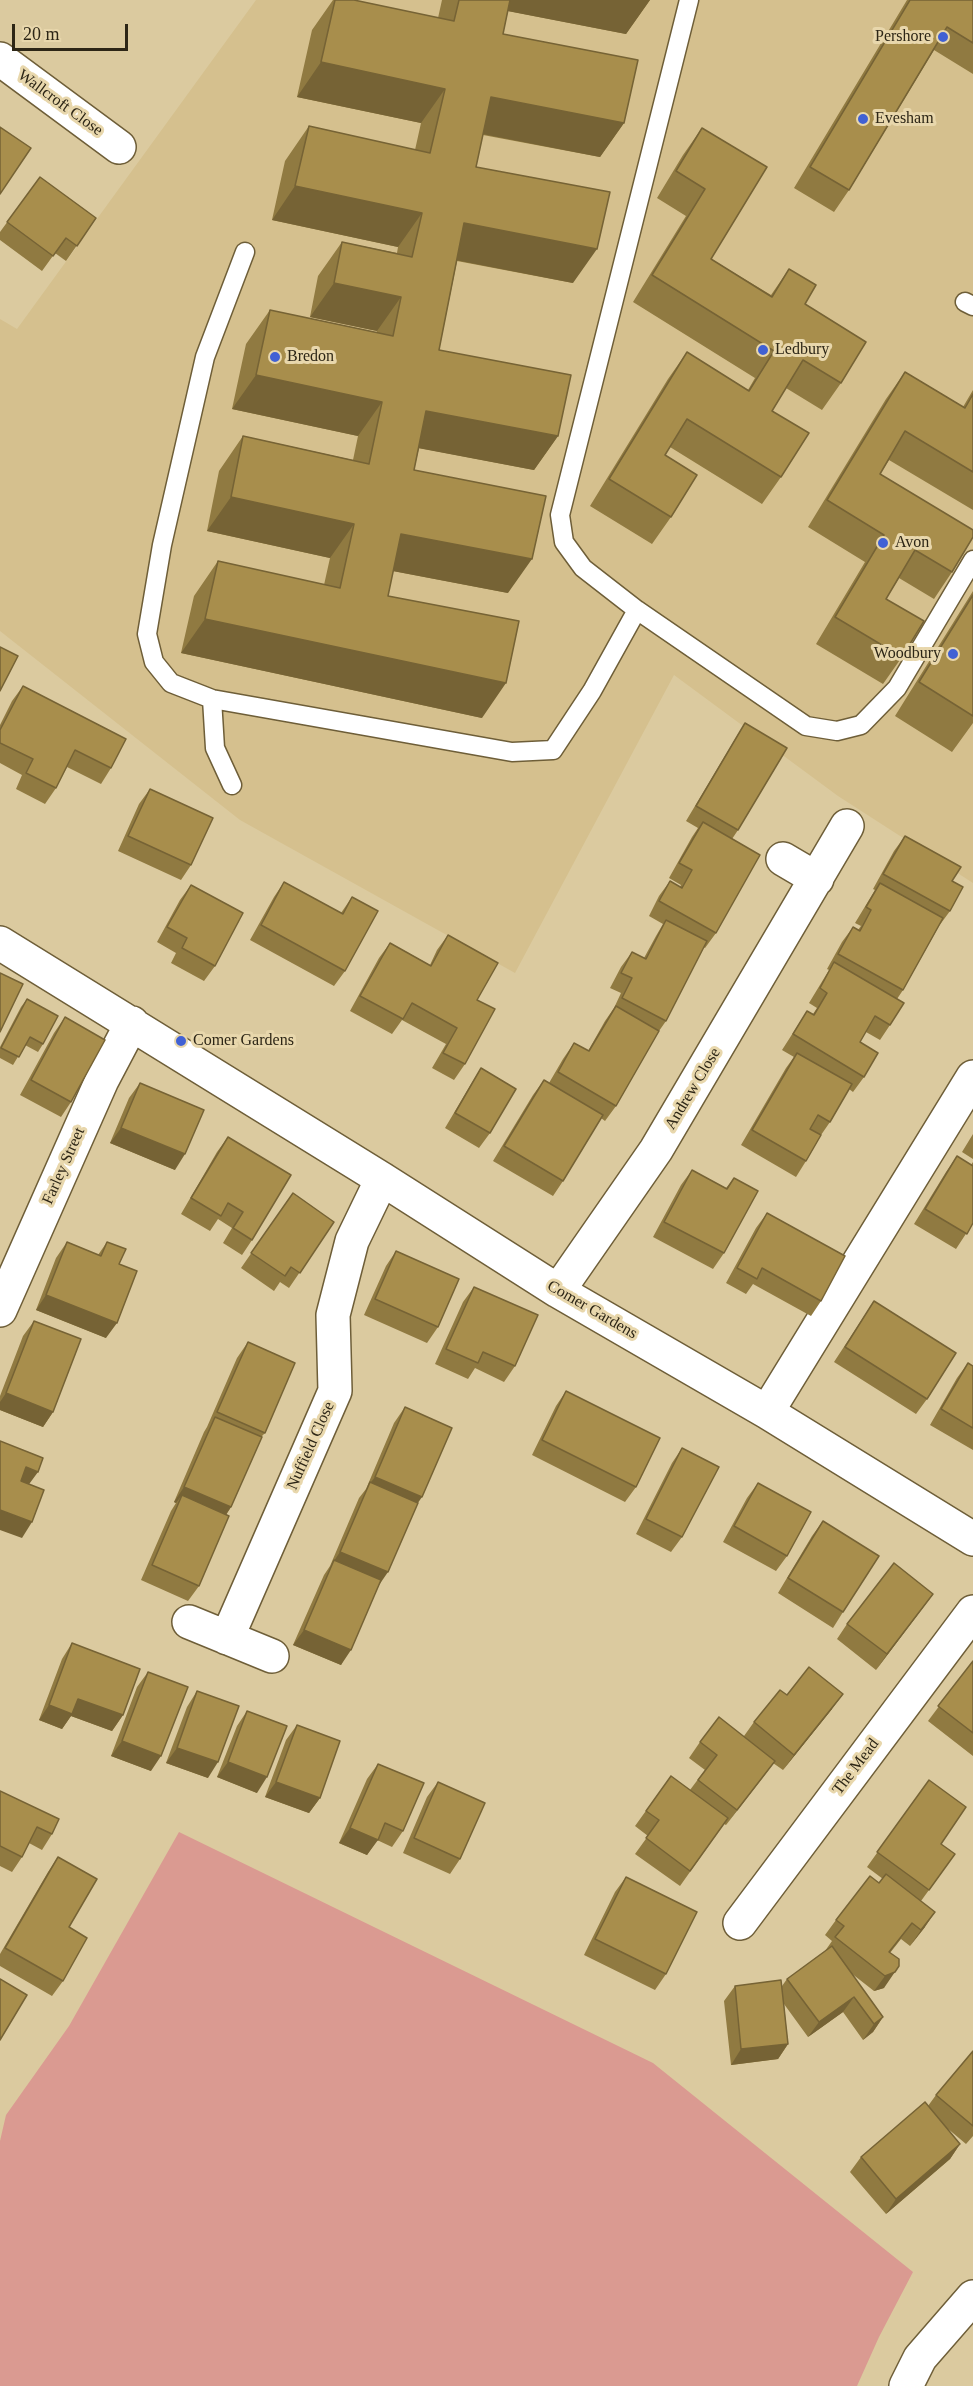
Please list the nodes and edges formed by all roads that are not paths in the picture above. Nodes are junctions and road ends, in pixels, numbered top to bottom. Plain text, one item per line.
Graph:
1 (689, 0) edge
2 (0, 59) edge
3 (119, 147) dead end
4 (245, 252) dead end
5 (973, 560) edge
6 (637, 610) junction
7 (212, 699) junction
8 (232, 785) dead end
9 (847, 826) dead end
10 (783, 859) dead end
11 (817, 879) junction
12 (0, 943) edge
13 (132, 1023) junction
14 (973, 1077) edge
15 (382, 1179) junction
16 (558, 1291) junction
17 (0, 1310) edge
18 (767, 1412) junction
19 (973, 1539) edge
20 (973, 1612) edge
21 (189, 1622) dead end
22 (227, 1638) junction
23 (272, 1656) dead end
24 (740, 1923) dead end
25 (973, 2297) edge
26 (906, 2386) edge

1 - 6 lane
2 - 3 street, Wallcroft Close
4 - 7 lane
5 - 6 lane
6 - 7 lane
7 - 8 lane
9 - 11 street, Andrew Close
10 - 11 street
11 - 16 street, Andrew Close
12 - 13 street, Comer Gardens
13 - 15 street, Comer Gardens
13 - 17 street, Farley Street
14 - 18 street
15 - 16 street, Comer Gardens
15 - 22 street, Nuffield Close
16 - 18 street, Comer Gardens
18 - 19 street, Comer Gardens
20 - 24 street, The Mead
21 - 22 street
22 - 23 street
25 - 26 street

